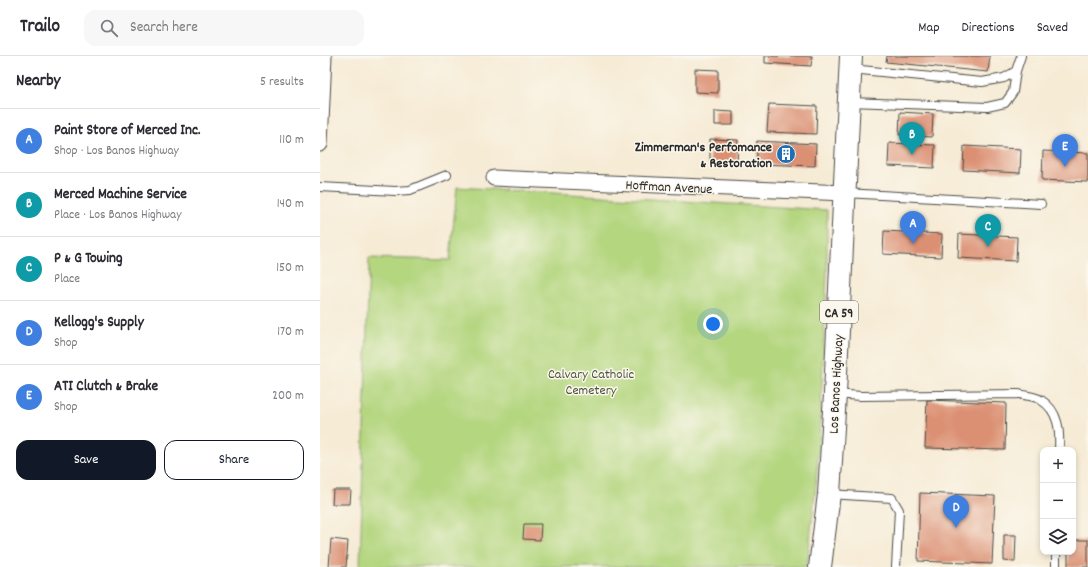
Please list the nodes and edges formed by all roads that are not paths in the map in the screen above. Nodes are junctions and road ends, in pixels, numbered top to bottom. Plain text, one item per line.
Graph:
1 (324, 56) edge
2 (1021, 56) edge
3 (850, 62) edge
4 (1016, 71) junction
5 (849, 102) junction
6 (320, 144) edge
7 (447, 175) dead end
8 (494, 178) dead end
9 (320, 187) edge
10 (844, 194) junction
11 (1041, 204) dead end
12 (834, 394) junction
13 (1059, 447) edge
14 (828, 494) junction
15 (1056, 555) edge
16 (820, 567) edge
17 (896, 567) edge
18 (1056, 567) edge

1 - 6 street
2 - 4 lane
3 - 4 lane
3 - 5 highway, Los Banos Highway / CA 59
4 - 5 lane
5 - 10 highway, Los Banos Highway / CA 59
7 - 9 lane
8 - 10 street, Hoffman Avenue
10 - 11 lane
10 - 12 highway, Los Banos Highway / CA 59
12 - 13 lane
12 - 14 highway, Los Banos Highway / CA 59
14 - 16 highway, Los Banos Highway / CA 59
14 - 17 lane
15 - 18 lane

